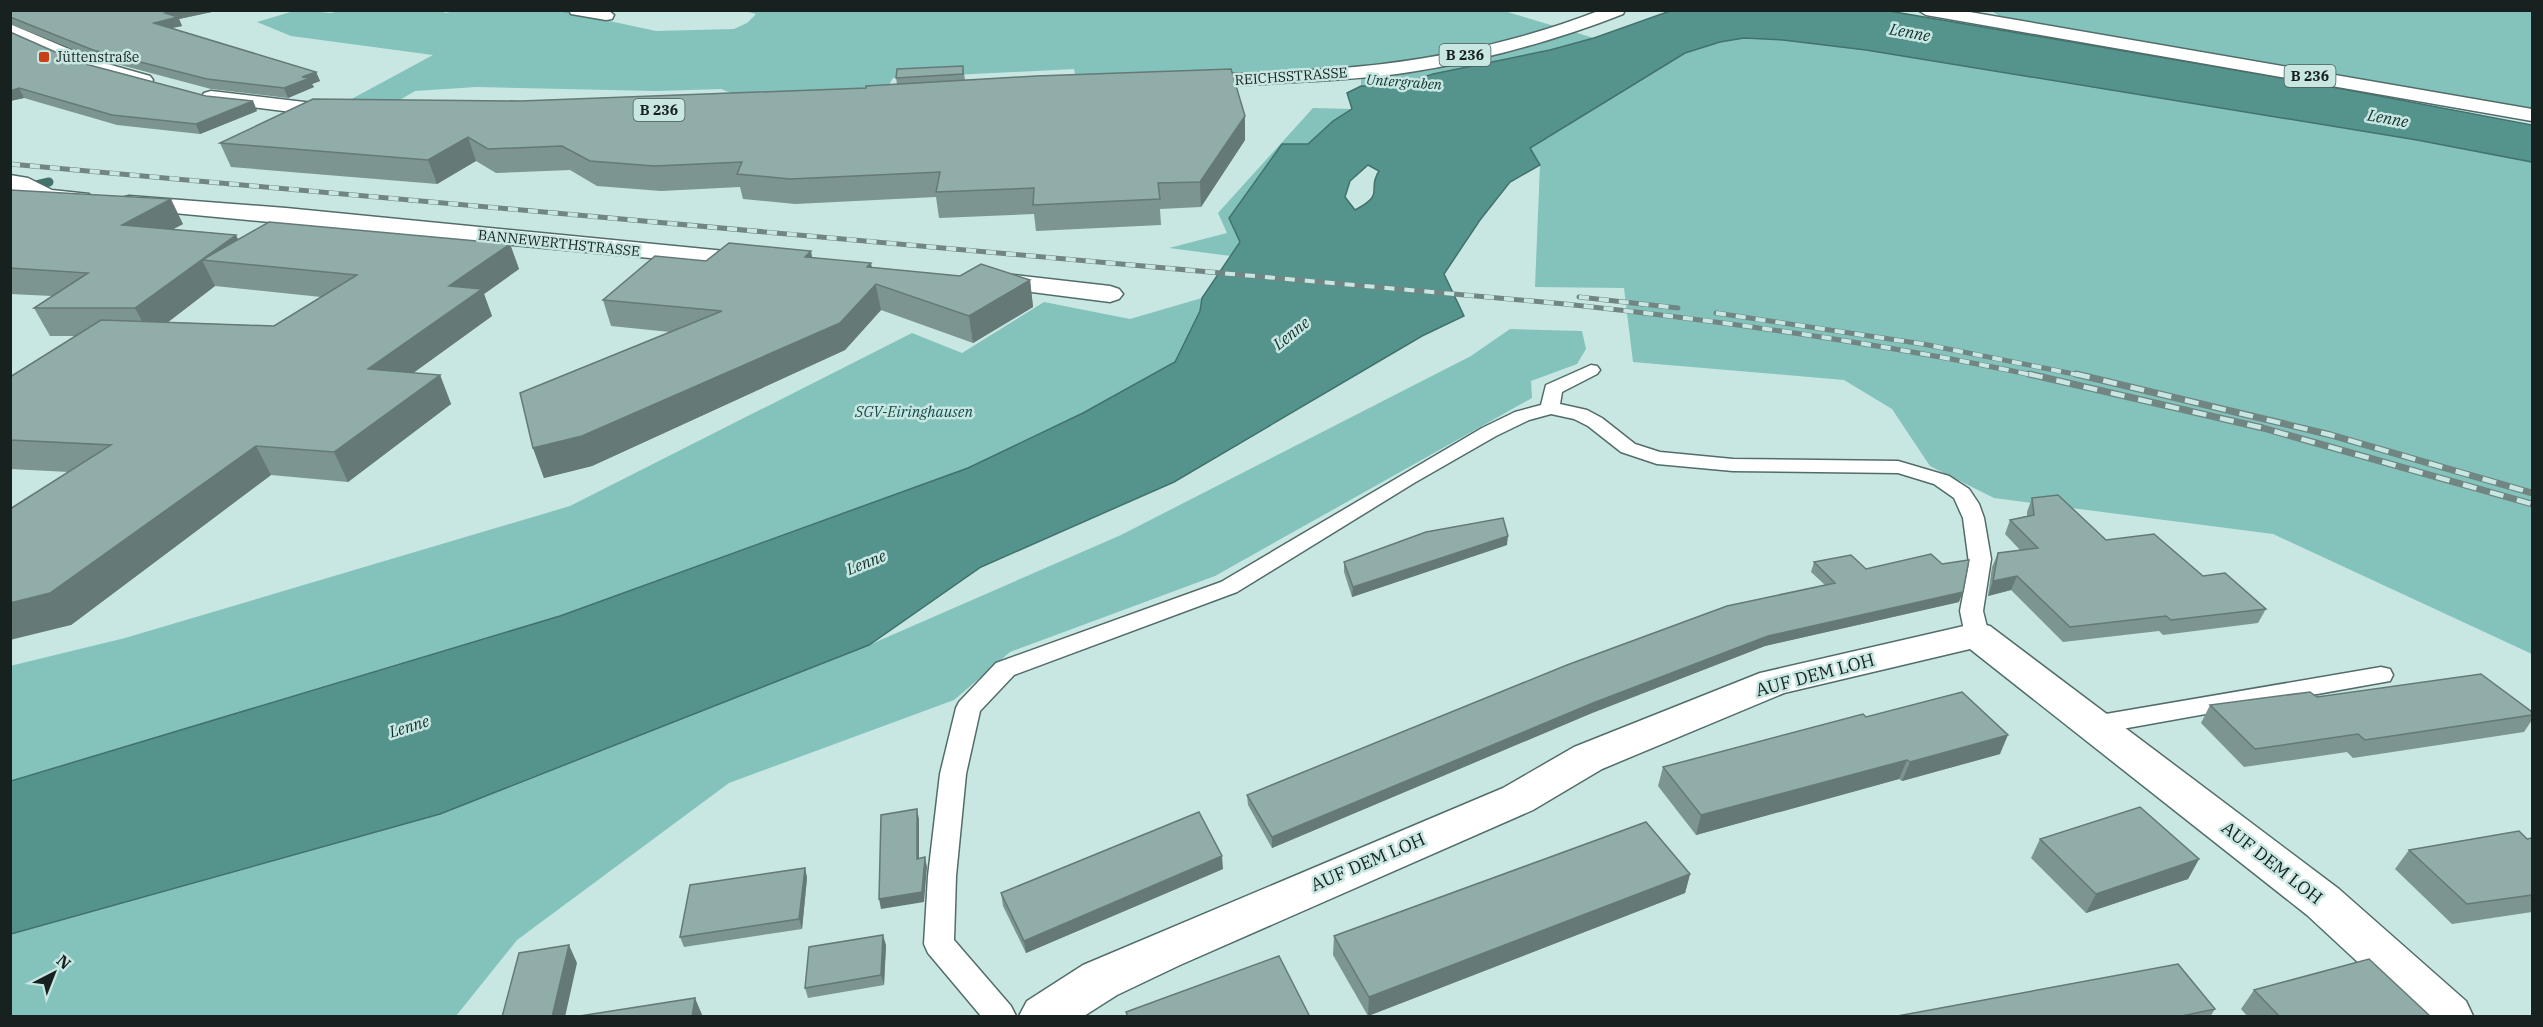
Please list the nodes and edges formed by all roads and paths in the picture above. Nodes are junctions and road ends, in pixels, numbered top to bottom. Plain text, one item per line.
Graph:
1 (1926, 10) edge
2 (579, 11) edge
3 (1608, 12) edge
4 (606, 15) dead end
5 (10, 29) edge
6 (1170, 83) edge
7 (158, 84) edge
8 (190, 92) edge
9 (352, 112) edge
10 (2532, 115) edge
11 (23, 186) edge
12 (774, 262) edge
13 (961, 278) edge
14 (1110, 294) dead end
15 (1591, 370) dead end
16 (1550, 408) junction
17 (1977, 635) junction
18 (2381, 675) dead end
19 (2094, 725) junction
20 (1000, 1017) edge
21 (1044, 1017) edge
22 (2449, 1017) edge

1 - 10 main road, B 236
2 - 4 main road
3 - 6 main road, REICHSSTRASSE / B 236
5 - 7 main road
8 - 9 main road
11 - 12 main road, BANNEWERTHSTRASSE
13 - 14 main road
15 - 16 lane
16 - 17 lane
16 - 20 lane
17 - 19 main road, AUF DEM LOH
17 - 21 main road, AUF DEM LOH
18 - 19 lane
19 - 22 main road, AUF DEM LOH

